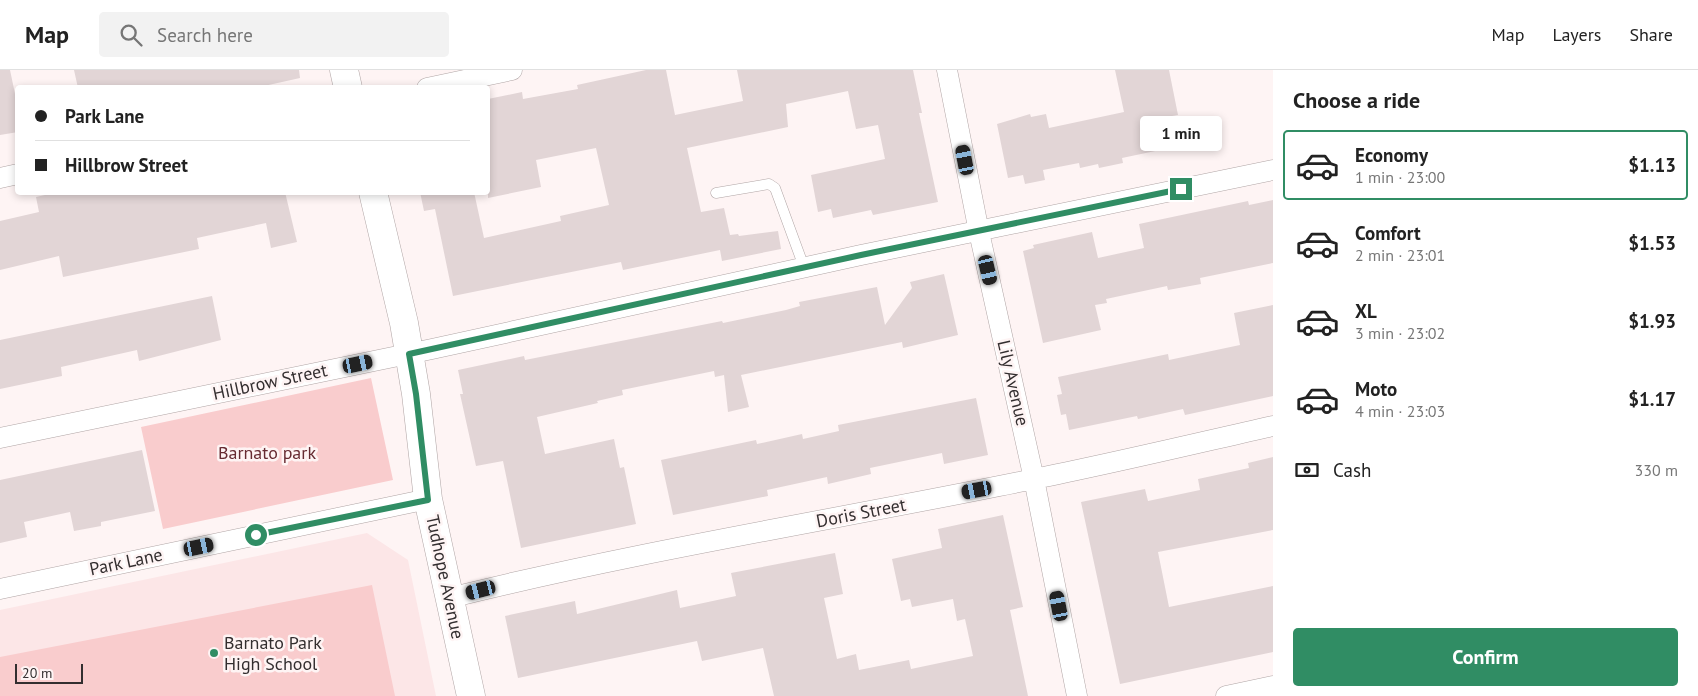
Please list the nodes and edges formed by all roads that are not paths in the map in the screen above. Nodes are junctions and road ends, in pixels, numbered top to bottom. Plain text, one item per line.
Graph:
1 (344, 70) edge
2 (512, 70) edge
3 (948, 70) edge
4 (347, 85) edge
5 (441, 85) edge
6 (1273, 170) edge
7 (15, 175) edge
8 (0, 178) edge
9 (716, 193) dead end
10 (374, 195) edge
11 (979, 232) junction
12 (804, 267) junction
13 (409, 354) junction
14 (1273, 426) edge
15 (0, 438) edge
16 (1034, 479) junction
17 (428, 500) junction
18 (0, 589) edge
19 (449, 598) junction
20 (1273, 686) edge
21 (471, 696) edge
22 (1076, 696) edge
23 (1226, 696) edge

1 - 4 street
2 - 5 street
3 - 11 street, Lily Avenue
6 - 11 street, Hillbrow Street
7 - 8 street
9 - 12 lane
10 - 13 street, Tudhope Avenue
11 - 12 street, Hillbrow Street
11 - 16 street, Lily Avenue
12 - 13 street, Hillbrow Street
13 - 15 street, Hillbrow Street
13 - 17 street, Tudhope Avenue
14 - 16 street, Doris Street
16 - 19 street, Doris Street
16 - 22 street, Lily Avenue
17 - 18 street, Park Lane
17 - 19 street, Tudhope Avenue
19 - 21 street, Tudhope Avenue
20 - 23 street

